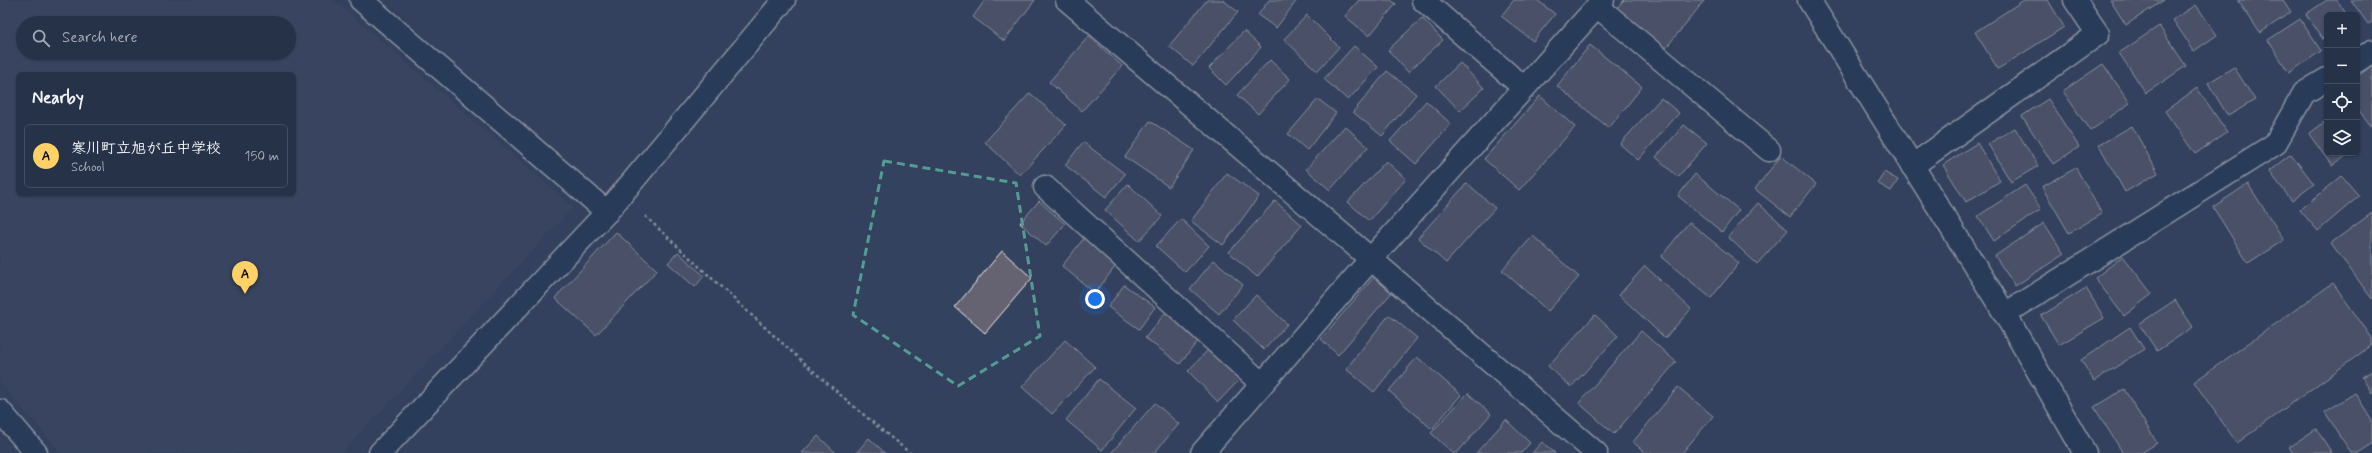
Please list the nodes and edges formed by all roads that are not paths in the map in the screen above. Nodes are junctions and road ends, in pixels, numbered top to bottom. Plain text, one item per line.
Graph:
1 (361, 0) edge
2 (784, 0) edge
3 (1067, 0) edge
4 (1423, 0) edge
5 (2075, 0) edge
6 (1600, 3) edge
7 (1819, 3) edge
8 (2372, 51) edge
9 (2360, 58) edge
10 (2324, 81) edge
11 (1524, 88) junction
12 (1769, 150) dead end
13 (1912, 166) junction
14 (1045, 187) dead end
15 (607, 212) junction
16 (1371, 258) junction
17 (2005, 314) junction
18 (1262, 384) junction
19 (0, 411) edge
20 (36, 453) edge
21 (380, 453) edge
22 (1202, 453) edge
23 (1596, 453) edge
24 (2085, 453) edge

1 - 15 street
2 - 15 street
3 - 16 street
4 - 11 street
5 - 13 street
6 - 11 street
6 - 12 street
7 - 13 street
8 - 9 street
10 - 17 street
11 - 16 street
13 - 17 street
14 - 18 street
15 - 21 street
16 - 18 street
16 - 23 street
17 - 24 street
18 - 22 street
19 - 20 street

